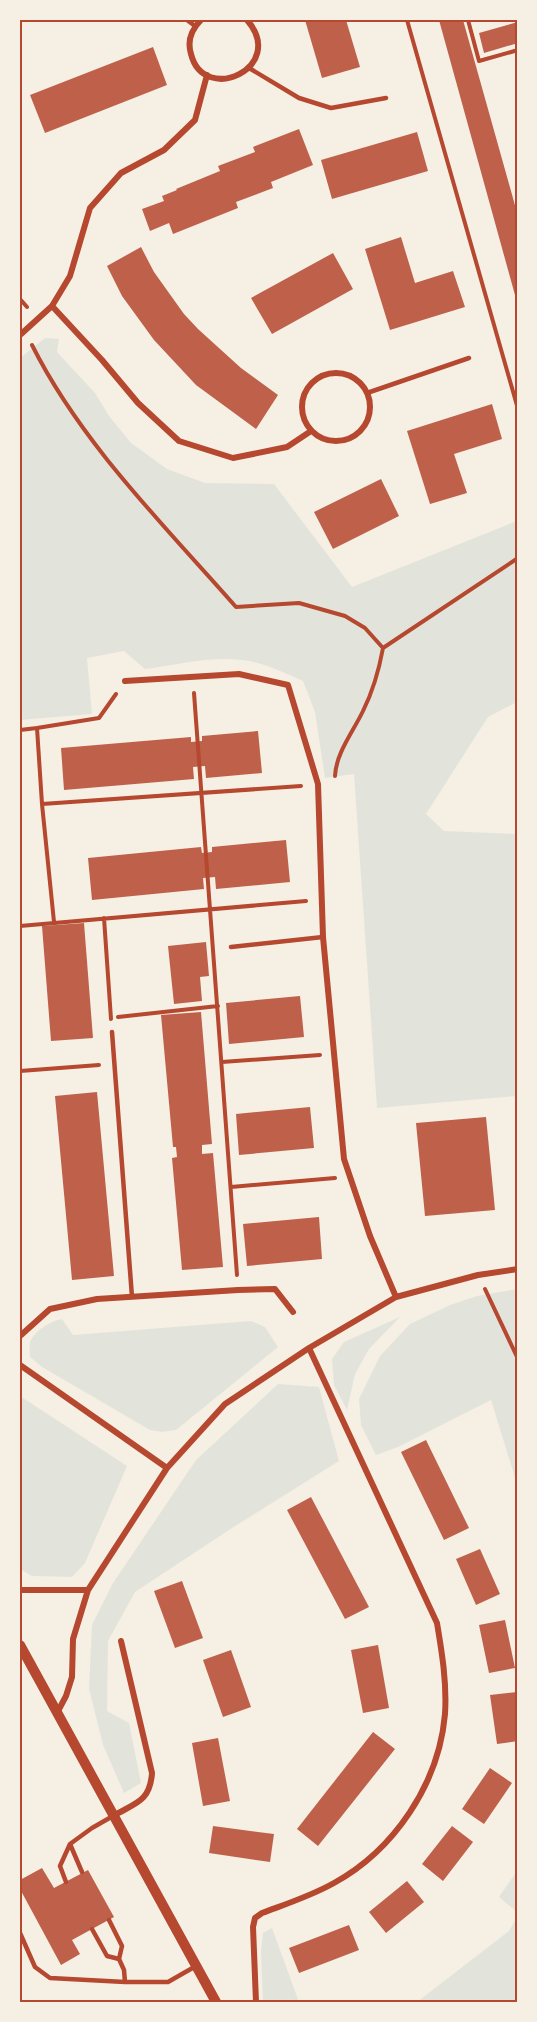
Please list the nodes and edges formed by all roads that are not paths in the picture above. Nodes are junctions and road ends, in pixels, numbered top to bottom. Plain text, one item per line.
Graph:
1 (187, 20) edge
2 (201, 20) edge
3 (247, 20) edge
4 (195, 26) junction
5 (249, 68) junction
6 (207, 75) junction
7 (386, 98) dead end
8 (52, 306) junction
9 (22, 333) edge
10 (469, 358) dead end
11 (367, 393) junction
12 (311, 431) junction
13 (125, 681) road end
14 (323, 938) junction
15 (231, 947) dead end
16 (112, 1032) road end
17 (518, 1269) edge
18 (132, 1297) junction
19 (396, 1297) junction
20 (294, 1312) dead end
21 (20, 1336) edge
22 (309, 1348) junction
23 (20, 1365) edge
24 (167, 1468) junction
25 (20, 1590) edge
26 (88, 1590) junction
27 (121, 1641) dead end
28 (20, 1645) edge
29 (57, 1713) junction
30 (113, 1816) junction
31 (70, 1844) junction
32 (82, 1872) dead end
33 (66, 1882) dead end
34 (109, 1920) dead end
35 (92, 1929) dead end
36 (20, 1933) edge
37 (119, 1959) junction
38 (196, 1966) junction
39 (125, 1982) junction
40 (216, 2002) edge
41 (256, 2002) edge

1 - 4 lane
2 - 4 street
3 - 5 street
4 - 6 street
5 - 6 street
5 - 7 lane
6 - 8 street
8 - 9 street
8 - 12 street
10 - 11 lane
11 - 12 street
11 - 12 street
13 - 14 street
14 - 15 lane
14 - 19 street
16 - 18 lane
17 - 19 street
18 - 20 street
18 - 21 street
19 - 22 street
22 - 24 street
22 - 41 street
23 - 24 street
24 - 26 street
25 - 26 street
26 - 29 street
27 - 30 street
28 - 29 street
29 - 30 street
30 - 31 lane
30 - 38 street
31 - 32 lane
31 - 33 lane
34 - 37 lane
35 - 37 lane
36 - 39 lane
37 - 39 lane
38 - 39 lane
38 - 40 street

